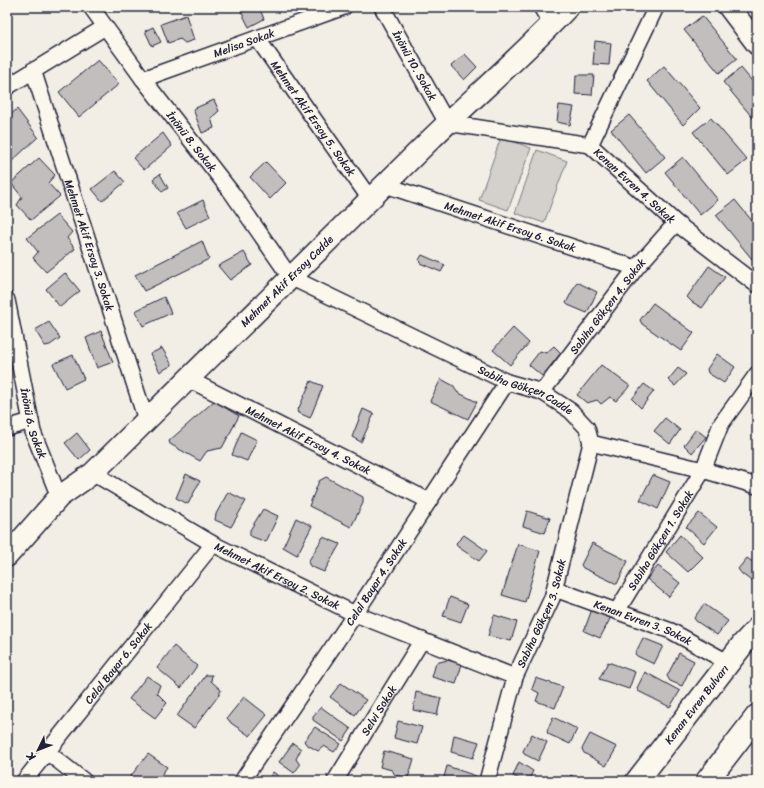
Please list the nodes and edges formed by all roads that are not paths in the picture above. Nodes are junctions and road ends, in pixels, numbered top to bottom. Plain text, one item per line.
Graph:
1 (91, 7) edge
2 (344, 7) edge
3 (382, 7) edge
4 (568, 7) edge
5 (656, 7) edge
6 (729, 7) edge
7 (546, 16) edge
8 (105, 27) junction
9 (257, 38) junction
10 (757, 44) edge
11 (33, 70) junction
12 (143, 79) junction
13 (7, 87) edge
14 (447, 123) junction
15 (590, 145) junction
16 (377, 192) junction
17 (676, 223) junction
18 (636, 268) junction
19 (290, 277) junction
20 (757, 285) edge
21 (7, 300) edge
22 (757, 374) edge
23 (188, 379) junction
24 (507, 382) junction
25 (542, 392) junction
26 (146, 420) junction
27 (30, 421) junction
28 (7, 428) edge
29 (591, 444) junction
30 (703, 470) junction
31 (93, 473) junction
32 (757, 486) edge
33 (59, 497) junction
34 (429, 501) junction
35 (213, 544) junction
36 (7, 556) edge
37 (555, 589) junction
38 (616, 611) junction
39 (355, 614) junction
40 (757, 629) edge
41 (422, 640) junction
42 (729, 663) junction
43 (515, 677) junction
44 (757, 716) edge
45 (47, 752) junction
46 (24, 781) edge
47 (84, 781) edge
48 (242, 781) edge
49 (335, 781) edge
50 (487, 781) edge
51 (637, 781) edge
52 (707, 781) edge

1 - 8 street, İnönü 8. Sokak
2 - 9 street, Melisa Sokak
3 - 14 street, İnönü 10. Sokak
4 - 7 street, Mehmet Akif Ersoy Cadde
5 - 15 street
6 - 10 street
7 - 14 street, Mehmet Akif Ersoy Cadde
8 - 11 street
8 - 12 street, İnönü 8. Sokak
9 - 12 street, Melisa Sokak
9 - 16 street, Mehmet Akif Ersoy 5. Sokak
11 - 13 street
11 - 26 street, Mehmet Akif Ersoy 3. Sokak
12 - 19 street, İnönü 8. Sokak
14 - 15 street, Kenan Evren 4. Sokak
14 - 16 street, Mehmet Akif Ersoy Cadde
15 - 17 street, Kenan Evren 4. Sokak
16 - 18 street, Mehmet Akif Ersoy 6. Sokak
16 - 19 street, Mehmet Akif Ersoy Cadde
17 - 18 street, Sabiha Gökçen 4. Sokak
17 - 20 street, Kenan Evren 4. Sokak
18 - 25 street, Sabiha Gökçen 4. Sokak
19 - 23 street, Mehmet Akif Ersoy Cadde
19 - 24 street, Sabiha Gökçen Cadde
21 - 27 street, İnönü 6. Sokak
22 - 30 street, Sabiha Gökçen 1. Sokak
23 - 26 street, Mehmet Akif Ersoy Cadde
23 - 34 street, Mehmet Akif Ersoy 4. Sokak
24 - 25 street, Sabiha Gökçen Cadde
24 - 34 street, Celal Bayar 4. Sokak
25 - 29 street, Sabiha Gökçen Cadde
26 - 31 street, Mehmet Akif Ersoy Cadde
27 - 28 street
27 - 33 street, İnönü 6. Sokak
29 - 30 street
29 - 37 street, Sabiha Gökçen 3. Sokak
30 - 32 street
30 - 38 street, Sabiha Gökçen 1. Sokak
31 - 33 street, Mehmet Akif Ersoy Cadde
31 - 35 street, Mehmet Akif Ersoy 2. Sokak
33 - 36 street, Mehmet Akif Ersoy Cadde
34 - 39 street, Celal Bayar 4. Sokak
35 - 39 street, Mehmet Akif Ersoy 2. Sokak
35 - 45 street, Celal Bayar 6. Sokak
37 - 38 street, Kenan Evren 3. Sokak
37 - 43 street, Sabiha Gökçen 3. Sokak
38 - 42 street, Kenan Evren 3. Sokak
39 - 41 street, Mehmet Akif Ersoy 2. Sokak
39 - 48 street, Celal Bayar 4. Sokak
40 - 42 main road, Kenan Evren Bulvarı
41 - 43 street, Mehmet Akif Ersoy 2. Sokak
41 - 49 street, Selvi Sokak
42 - 51 main road, Kenan Evren Bulvarı
43 - 50 street, Sabiha Gökçen 3. Sokak
44 - 52 main road
45 - 46 street, Celal Bayar 6. Sokak
45 - 47 street

